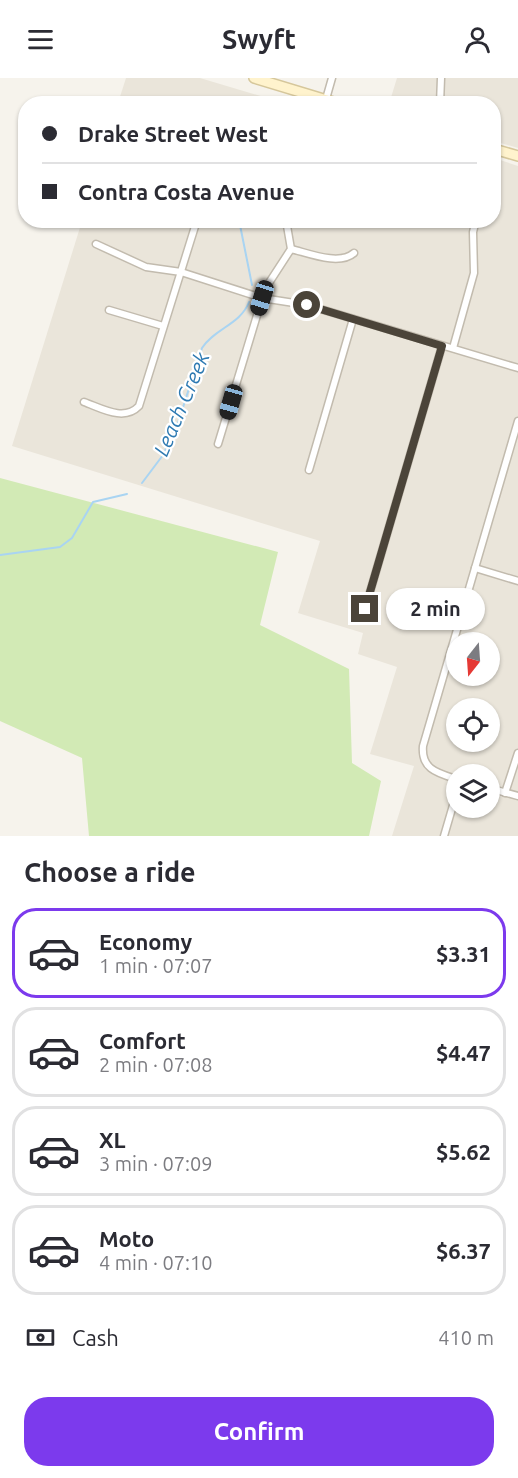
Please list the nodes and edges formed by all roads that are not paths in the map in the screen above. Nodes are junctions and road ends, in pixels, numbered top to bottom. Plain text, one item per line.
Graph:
1 (254, 78) edge
2 (332, 78) edge
3 (441, 78) edge
4 (316, 96) edge
5 (327, 96) edge
6 (441, 96) edge
7 (501, 151) edge
8 (518, 156) edge
9 (195, 228) edge
10 (287, 228) edge
11 (474, 228) edge
12 (96, 244) dead end
13 (291, 249) junction
14 (354, 253) dead end
15 (181, 272) junction
16 (262, 298) junction
17 (109, 310) dead end
18 (353, 319) junction
19 (163, 326) junction
20 (442, 346) junction
21 (453, 348) junction
22 (518, 368) edge
23 (84, 402) dead end
24 (518, 422) edge
25 (218, 444) dead end
26 (309, 470) dead end
27 (475, 568) junction
28 (518, 581) edge
29 (365, 609) dead end
30 (518, 753) edge
31 (446, 776) edge
32 (500, 791) edge
33 (505, 793) junction
34 (518, 796) edge
35 (449, 818) edge
36 (444, 836) edge

1 - 4 main road
2 - 5 street
3 - 6 street
7 - 8 main road
9 - 15 street
10 - 13 street
11 - 21 street
12 - 15 street
13 - 14 street
13 - 16 street
15 - 16 street
15 - 19 street
16 - 18 street
16 - 25 street
17 - 19 street
18 - 20 street
18 - 26 street
19 - 23 street
20 - 21 street
20 - 29 street
21 - 22 street
24 - 27 street
27 - 28 street
27 - 31 street
30 - 33 street
32 - 33 street
33 - 34 street
35 - 36 street

